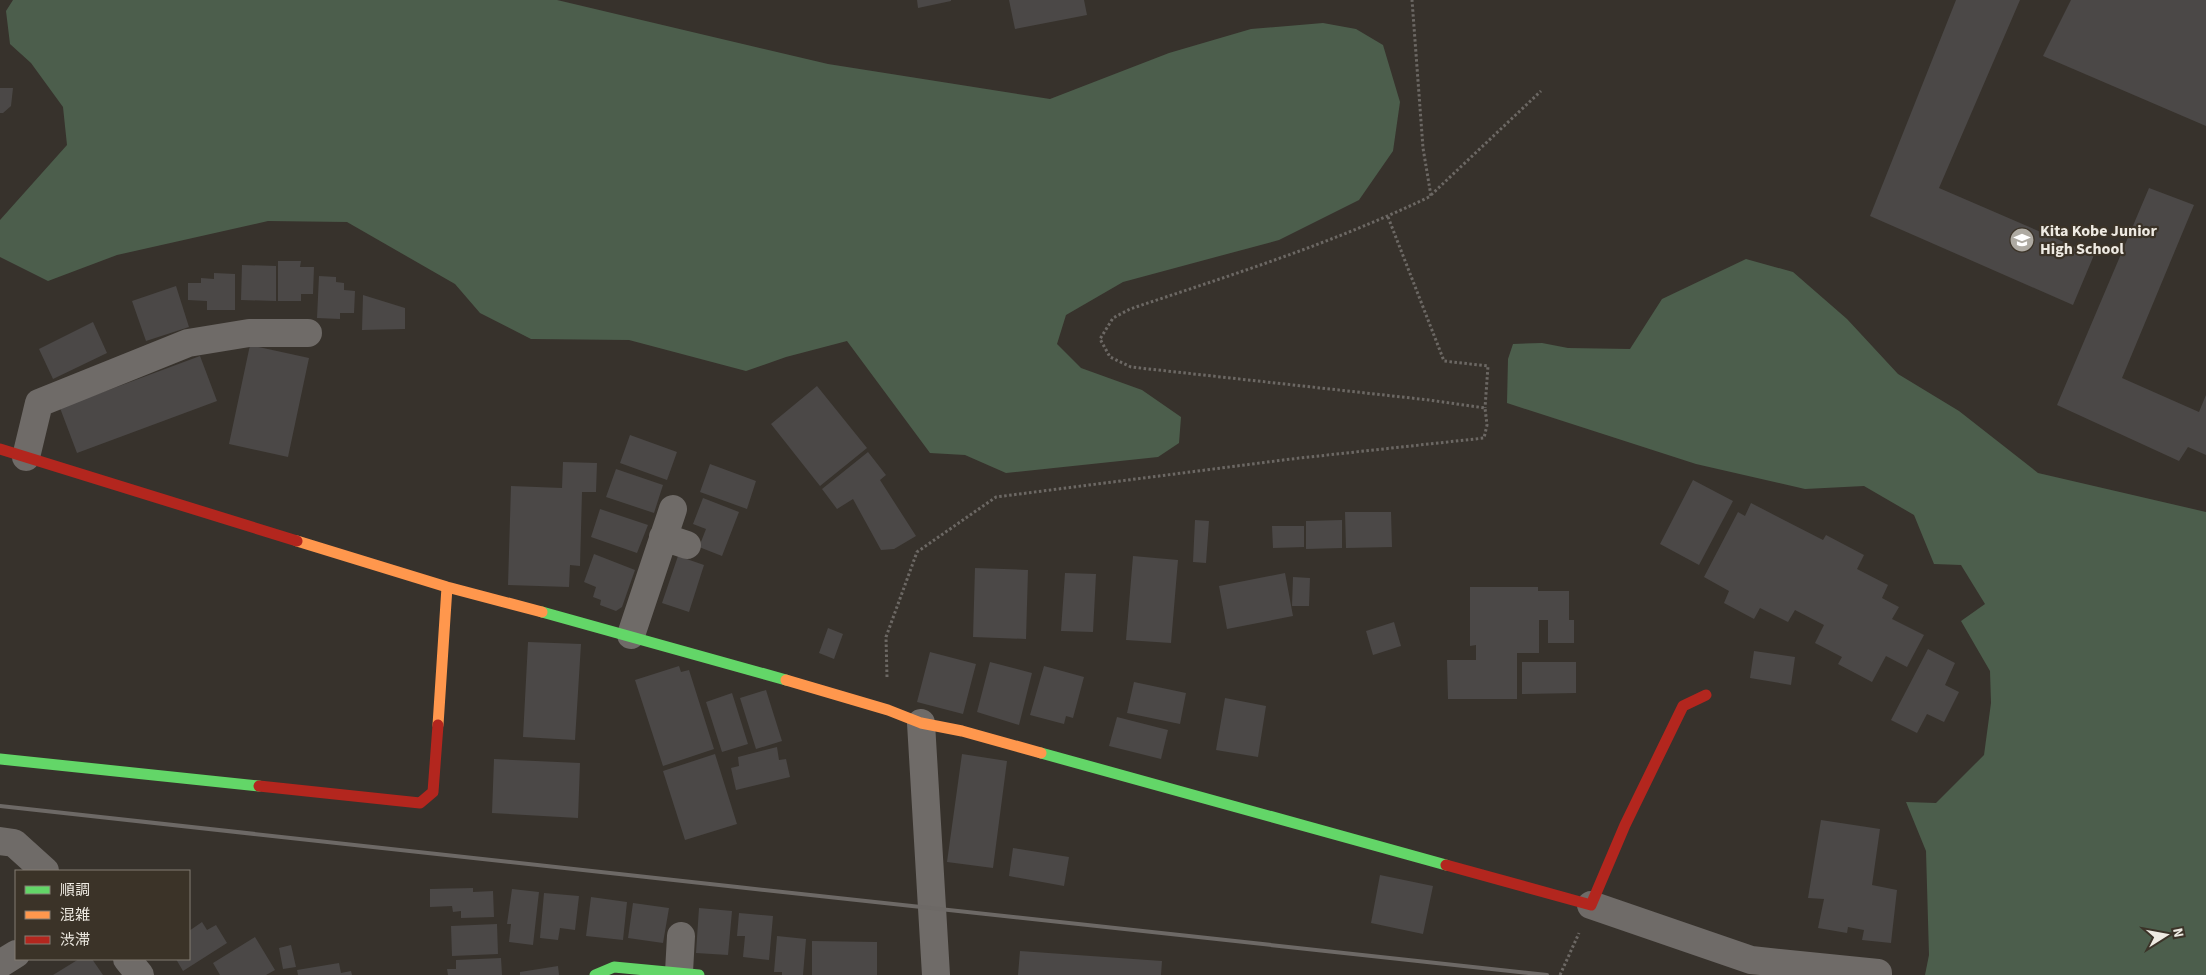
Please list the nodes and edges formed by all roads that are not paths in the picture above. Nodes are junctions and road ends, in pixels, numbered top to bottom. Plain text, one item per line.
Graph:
1 (308, 333) dead end
2 (0, 450) edge
3 (26, 457) junction
4 (673, 509) dead end
5 (447, 587) junction
6 (631, 635) junction
7 (1706, 695) dead end
8 (921, 723) junction
9 (0, 759) edge
10 (0, 842) edge
11 (44, 870) edge
12 (1591, 905) junction
13 (681, 936) dead end
14 (15, 955) edge
15 (128, 960) edge
16 (0, 964) edge
17 (689, 974) edge
18 (140, 975) edge
19 (595, 975) edge
20 (936, 975) edge
21 (1878, 975) edge

1 - 3 street
2 - 3 street
3 - 5 street
4 - 6 street
5 - 6 street
5 - 9 street
6 - 8 street
7 - 12 street
8 - 12 street
8 - 20 street
10 - 11 street
12 - 21 street
13 - 17 street
14 - 16 street
15 - 18 street
17 - 19 street

